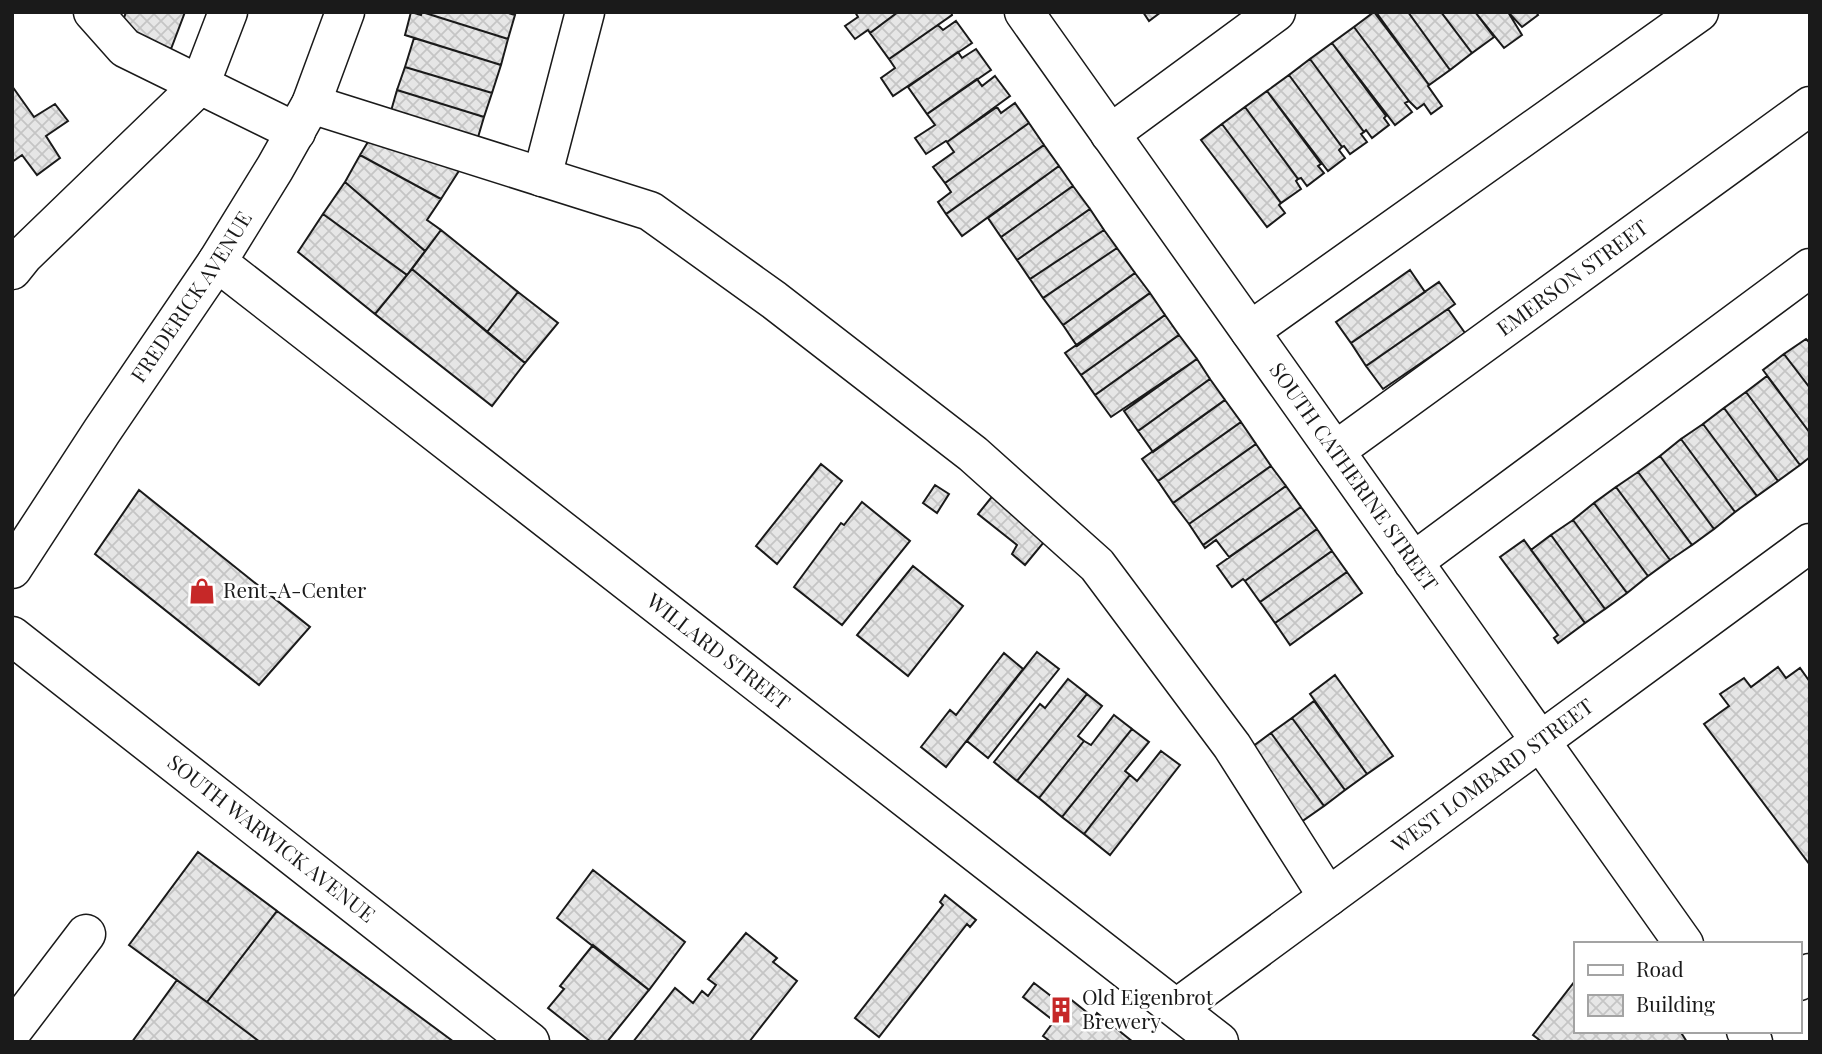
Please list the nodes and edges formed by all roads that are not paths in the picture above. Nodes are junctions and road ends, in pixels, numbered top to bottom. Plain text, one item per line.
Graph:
1 (93, 12) edge
2 (228, 12) edge
3 (345, 12) edge
4 (585, 12) edge
5 (1024, 12) edge
6 (1276, 12) edge
7 (1699, 12) edge
8 (200, 85) junction
9 (1810, 106) edge
10 (304, 118) junction
11 (1110, 134) junction
12 (542, 177) junction
13 (16, 254) edge
14 (217, 262) junction
15 (1810, 268) edge
16 (1250, 331) junction
17 (1335, 451) junction
18 (1810, 543) edge
19 (1413, 562) junction
20 (12, 569) edge
21 (12, 636) edge
22 (1541, 741) junction
23 (1328, 897) junction
24 (86, 934) dead end
25 (1683, 942) edge
26 (1177, 1008) junction
27 (12, 1031) edge
28 (530, 1042) edge
29 (1219, 1042) edge

1 - 8 street
2 - 8 street
3 - 10 street, FREDERICK AVENUE
4 - 12 street
5 - 11 street, SOUTH CATHERINE STREET
6 - 11 street
7 - 16 street
8 - 10 street
8 - 13 street
9 - 17 street, EMERSON STREET
10 - 12 street
10 - 14 street, FREDERICK AVENUE
11 - 16 street, SOUTH CATHERINE STREET
12 - 23 street
14 - 20 street, FREDERICK AVENUE
14 - 26 street, WILLARD STREET
15 - 19 street
16 - 17 street, SOUTH CATHERINE STREET
17 - 19 street, SOUTH CATHERINE STREET
18 - 22 street, WEST LOMBARD STREET
19 - 22 street, SOUTH CATHERINE STREET
21 - 28 street, SOUTH WARWICK AVENUE
22 - 23 street, WEST LOMBARD STREET
22 - 25 street, SOUTH CATHERINE STREET
23 - 26 street, WEST LOMBARD STREET
24 - 27 street
26 - 29 street, WILLARD STREET

